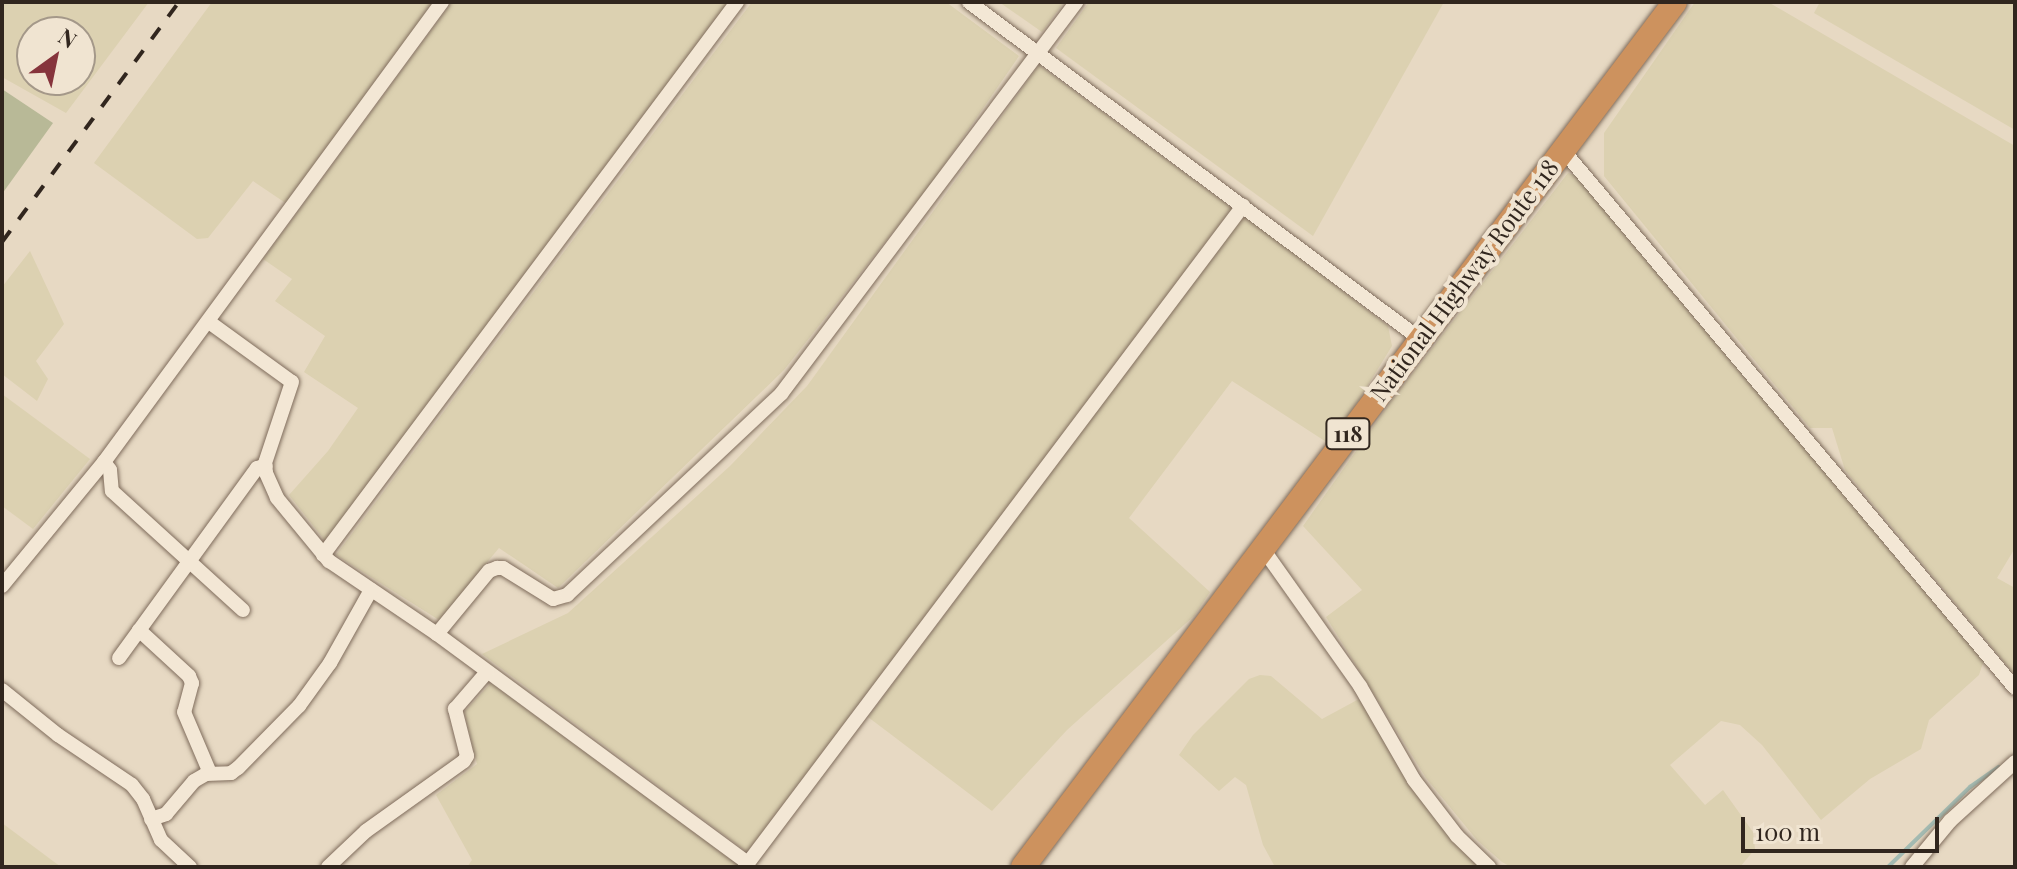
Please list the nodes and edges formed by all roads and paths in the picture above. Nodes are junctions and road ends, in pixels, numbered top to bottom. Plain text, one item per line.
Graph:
1 (442, 2) edge
2 (737, 2) edge
3 (969, 2) edge
4 (1076, 2) edge
5 (1675, 2) edge
6 (1038, 53) junction
7 (1562, 149) junction
8 (1243, 206) junction
9 (209, 322) junction
10 (1420, 339) junction
11 (104, 462) junction
12 (266, 466) junction
13 (1263, 549) junction
14 (323, 555) junction
15 (189, 562) junction
16 (2, 586) edge
17 (371, 590) junction
18 (243, 610) dead end
19 (139, 630) junction
20 (437, 634) junction
21 (119, 658) dead end
22 (487, 672) junction
23 (2015, 688) edge
24 (2, 690) edge
25 (2015, 762) edge
26 (210, 773) junction
27 (151, 819) junction
28 (746, 865) edge
29 (190, 867) edge
30 (328, 867) edge
31 (1023, 867) edge
32 (1489, 867) edge
33 (1912, 867) edge

1 - 9 street
2 - 14 street
3 - 6 street
4 - 6 street
5 - 7 highway, National Highway Route 118 / 118
6 - 8 street
6 - 20 street
7 - 10 highway, National Highway Route 118 / 118
7 - 23 street
8 - 10 street
8 - 28 street
9 - 11 street
9 - 12 street
10 - 13 highway, National Highway Route 118 / 118
11 - 15 street
11 - 16 street
12 - 14 street
12 - 15 street
13 - 31 highway, National Highway Route 118 / 118
13 - 32 street
14 - 17 street
15 - 18 street
15 - 19 street
17 - 20 street
17 - 26 street
19 - 21 street
19 - 26 street
20 - 22 street
22 - 28 street
22 - 30 street
24 - 27 street
25 - 33 street
26 - 27 street
27 - 29 street

